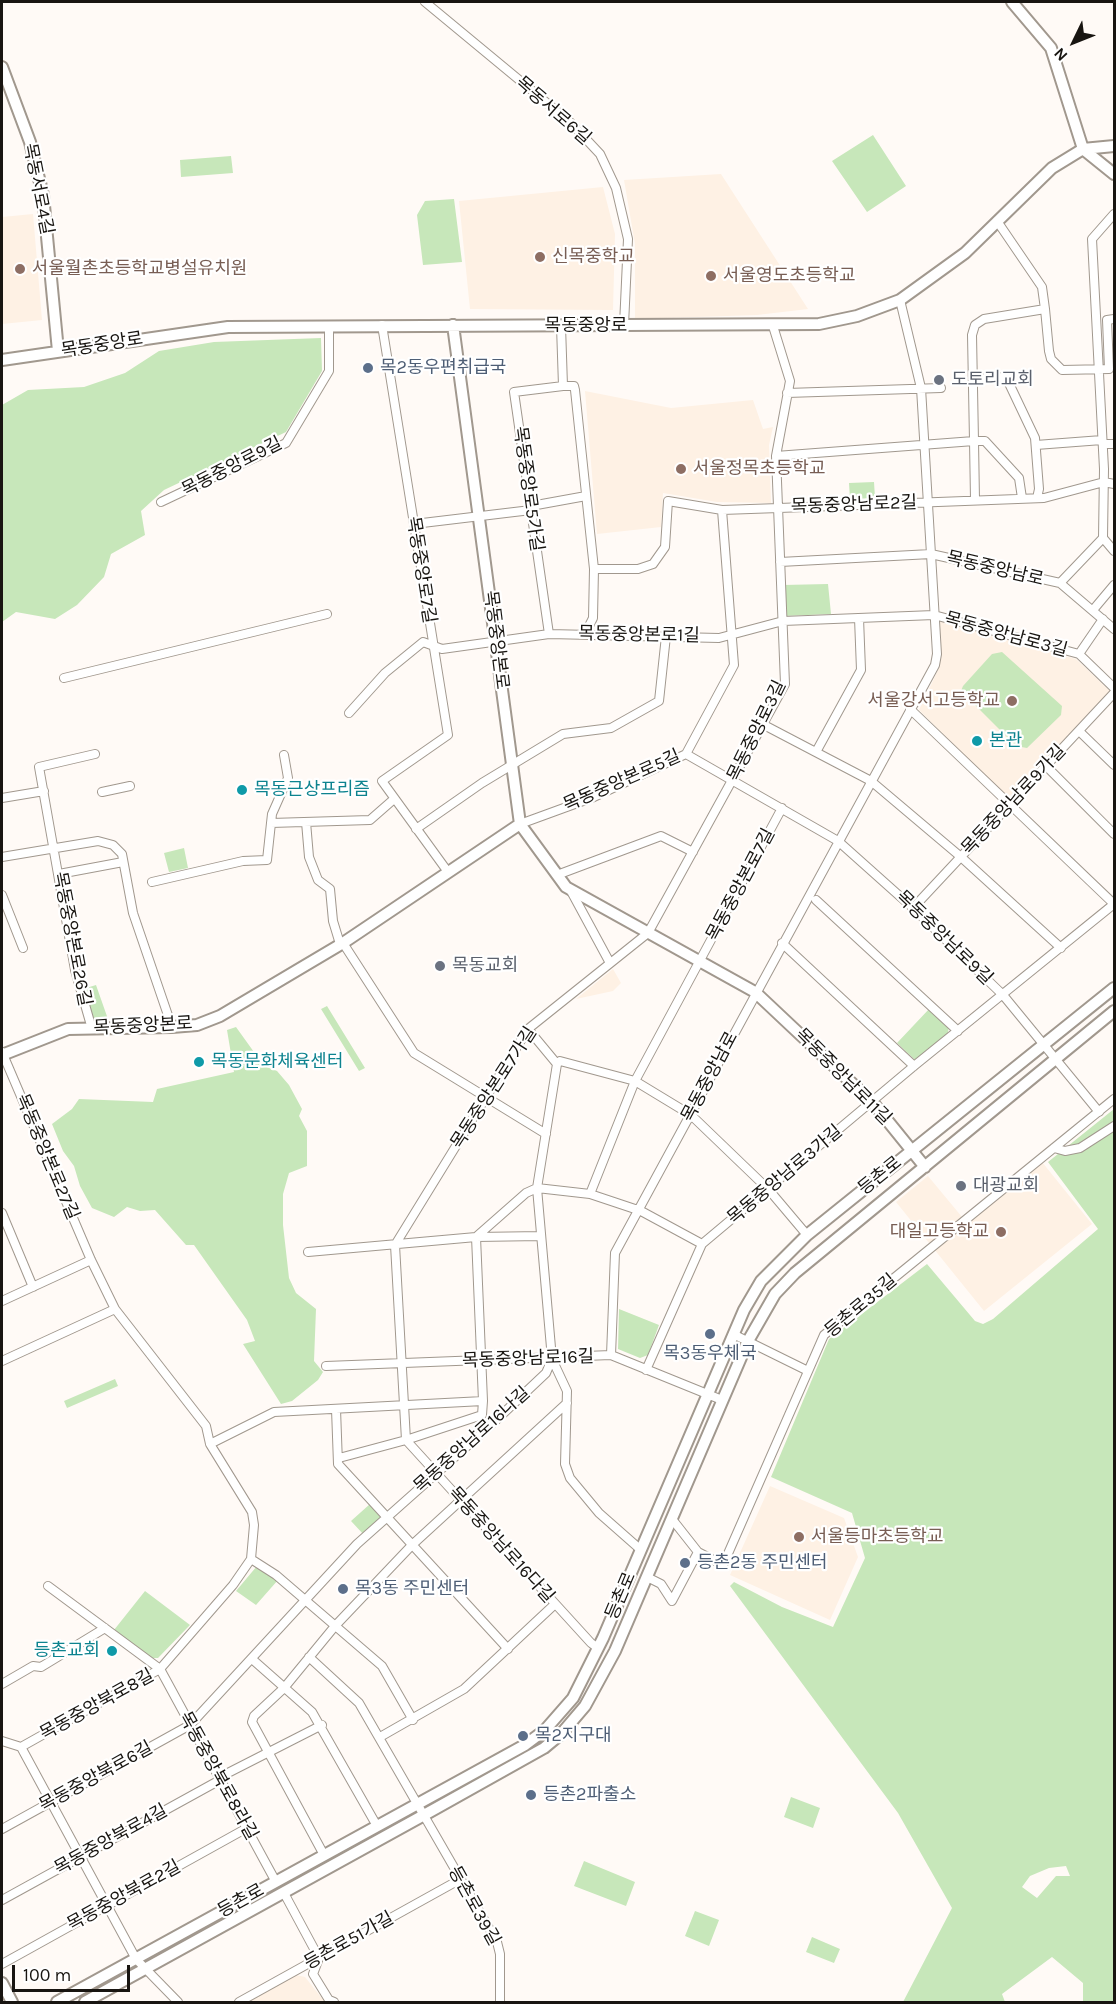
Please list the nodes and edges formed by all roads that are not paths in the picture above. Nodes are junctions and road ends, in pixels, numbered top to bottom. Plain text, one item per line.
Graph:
1 (424, 2) edge
2 (1012, 2) edge
3 (2, 67) edge
4 (1114, 146) edge
5 (1083, 149) junction
6 (1114, 174) edge
7 (1114, 214) edge
8 (997, 221) junction
9 (900, 300) junction
10 (1045, 309) junction
11 (1114, 319) edge
12 (382, 325) junction
13 (329, 326) junction
14 (453, 326) junction
15 (561, 326) junction
16 (624, 326) junction
17 (773, 326) junction
18 (58, 351) junction
19 (2, 360) edge
20 (1099, 369) junction
21 (973, 379) junction
22 (563, 386) junction
23 (921, 388) junction
24 (941, 388) dead end
25 (787, 393) junction
26 (974, 441) junction
27 (1103, 442) junction
28 (925, 444) junction
29 (1114, 444) edge
30 (1036, 445) junction
31 (776, 456) junction
32 (1104, 482) junction
33 (1114, 484) edge
34 (586, 496) junction
35 (1022, 498) junction
36 (1037, 498) junction
37 (975, 500) junction
38 (161, 502) dead end
39 (928, 502) junction
40 (531, 508) junction
41 (778, 508) junction
42 (722, 510) junction
43 (479, 516) junction
44 (414, 524) junction
45 (1103, 538) junction
46 (1114, 551) edge
47 (931, 554) junction
48 (780, 562) junction
49 (594, 569) junction
50 (1060, 584) junction
51 (1114, 585) edge
52 (1093, 610) junction
53 (327, 614) dead end
54 (934, 615) junction
55 (859, 618) junction
56 (1103, 619) junction
57 (781, 622) junction
58 (1114, 629) edge
59 (549, 634) junction
60 (585, 634) junction
61 (666, 636) junction
62 (730, 636) junction
63 (496, 641) junction
64 (433, 644) junction
65 (1078, 654) junction
66 (64, 678) dead end
67 (1114, 688) edge
68 (1114, 693) edge
69 (910, 709) junction
70 (349, 713) dead end
71 (764, 725) junction
72 (1079, 731) junction
73 (816, 752) junction
74 (94, 754) dead end
75 (686, 754) junction
76 (284, 755) dead end
77 (511, 765) junction
78 (1114, 765) edge
79 (1046, 766) junction
80 (733, 781) junction
81 (871, 781) junction
82 (130, 786) dead end
83 (44, 791) junction
84 (102, 792) dead end
85 (2, 798) edge
86 (394, 800) junction
87 (1010, 805) junction
88 (782, 808) junction
89 (306, 822) junction
90 (271, 823) junction
91 (520, 824) junction
92 (416, 829) junction
93 (1114, 834) edge
94 (838, 841) junction
95 (54, 848) junction
96 (693, 852) junction
97 (2, 857) edge
98 (961, 857) junction
99 (123, 862) junction
100 (448, 872) junction
101 (59, 874) junction
102 (557, 875) junction
103 (152, 882) dead end
104 (570, 889) junction
105 (2, 895) edge
106 (816, 900) dead end
107 (1114, 904) edge
108 (913, 908) junction
109 (648, 933) junction
110 (342, 944) junction
111 (782, 944) junction
112 (23, 948) dead end
113 (1061, 948) junction
114 (700, 962) junction
115 (610, 963) junction
116 (1114, 987) edge
117 (755, 992) junction
118 (1004, 995) junction
119 (1114, 1011) edge
120 (172, 1027) junction
121 (92, 1029) junction
122 (528, 1029) junction
123 (958, 1031) junction
124 (1043, 1043) junction
125 (2, 1054) edge
126 (1057, 1058) junction
127 (557, 1064) junction
128 (914, 1066) junction
129 (635, 1081) junction
130 (486, 1098) junction
131 (1114, 1100) edge
132 (872, 1102) junction
133 (1099, 1112) junction
134 (690, 1115) junction
135 (1114, 1126) edge
136 (546, 1134) junction
137 (1054, 1148) junction
138 (913, 1150) junction
139 (925, 1167) junction
140 (537, 1188) junction
141 (769, 1190) junction
142 (590, 1194) junction
143 (637, 1209) junction
144 (2, 1213) edge
145 (807, 1235) junction
146 (541, 1236) junction
147 (476, 1237) junction
148 (702, 1244) junction
149 (395, 1245) junction
150 (308, 1252) dead end
151 (91, 1260) junction
152 (33, 1287) junction
153 (2, 1301) edge
154 (115, 1309) junction
155 (733, 1334) junction
156 (748, 1341) junction
157 (611, 1355) junction
158 (552, 1359) junction
159 (480, 1360) junction
160 (2, 1361) edge
161 (402, 1364) junction
162 (326, 1366) dead end
163 (646, 1370) junction
164 (808, 1371) junction
165 (707, 1394) junction
166 (722, 1400) junction
167 (483, 1401) junction
168 (567, 1403) junction
169 (404, 1404) junction
170 (336, 1409) junction
171 (406, 1440) junction
172 (210, 1444) junction
173 (339, 1458) junction
174 (436, 1473) junction
175 (461, 1500) junction
176 (387, 1517) junction
177 (672, 1519) junction
178 (412, 1545) junction
179 (641, 1550) junction
180 (698, 1552) junction
181 (251, 1559) junction
182 (647, 1577) junction
183 (48, 1586) dead end
184 (304, 1600) junction
185 (555, 1604) junction
186 (335, 1626) junction
187 (105, 1628) junction
188 (598, 1647) junction
189 (508, 1649) junction
190 (309, 1657) junction
191 (252, 1659) junction
192 (160, 1670) junction
193 (2, 1684) edge
194 (284, 1688) junction
195 (413, 1720) junction
196 (190, 1725) junction
197 (322, 1725) junction
198 (380, 1737) junction
199 (2, 1741) edge
200 (21, 1747) junction
201 (269, 1751) junction
202 (219, 1779) junction
203 (51, 1801) junction
204 (418, 1803) junction
205 (424, 1815) junction
206 (377, 1826) junction
207 (247, 1828) junction
208 (2, 1829) edge
209 (324, 1855) junction
210 (81, 1856) junction
211 (459, 1880) junction
212 (276, 1882) junction
213 (284, 1893) junction
214 (2, 1900) edge
215 (108, 1905) junction
216 (319, 1958) junction
217 (136, 1959) junction
218 (2, 1964) edge
219 (146, 1969) junction
220 (2, 1983) edge
221 (12, 2002) edge
222 (57, 2002) edge
223 (85, 2002) edge
224 (178, 2002) edge
225 (239, 2002) edge
226 (335, 2002) edge
227 (500, 2002) edge

1 - 16 street, 목동서로6길
2 - 5 main road
3 - 18 main road, 목동서로4길
4 - 5 main road, 목동중앙로
5 - 6 main road
5 - 8 main road, 목동중앙로
7 - 20 street
8 - 9 main road, 목동중앙로
8 - 10 street
9 - 17 main road, 목동중앙로
9 - 23 street, 목동중앙남로
10 - 20 street
10 - 21 street
11 - 20 street
12 - 13 main road, 목동중앙로
12 - 14 main road, 목동중앙로
12 - 44 street, 목동중앙로7길
13 - 18 main road, 목동중앙로
13 - 38 street, 목동중앙로9길
14 - 15 main road, 목동중앙로
14 - 43 main road, 목동중앙본로
15 - 16 main road, 목동중앙로
15 - 22 street
16 - 17 main road, 목동중앙로
17 - 25 street, 목동중앙로3길
18 - 19 main road, 목동중앙로
20 - 27 street
21 - 26 street
21 - 30 street
22 - 34 street
22 - 40 street, 목동중앙로5가길
23 - 24 street
23 - 25 street
23 - 28 street, 목동중앙남로
25 - 31 street, 목동중앙로3길
26 - 28 street
26 - 35 street
26 - 37 street
27 - 29 street
27 - 30 street
27 - 32 street
28 - 31 street
28 - 39 street, 목동중앙남로
30 - 36 street
31 - 41 street, 목동중앙로3길
32 - 33 street
32 - 36 street, 목동중앙남로2길
32 - 45 street
34 - 40 street
34 - 49 street
35 - 36 street, 목동중앙남로2길
35 - 37 street, 목동중앙남로2길
37 - 39 street, 목동중앙남로2길
39 - 41 street, 목동중앙남로2길
39 - 47 street, 목동중앙남로
40 - 43 street
40 - 59 street, 목동중앙로5가길
41 - 42 street
41 - 48 street, 목동중앙로3길
42 - 49 street
42 - 62 street, 목동중앙본로5길
43 - 44 street
43 - 63 main road, 목동중앙본로
44 - 64 street, 목동중앙로7길
45 - 46 street
45 - 50 street
47 - 48 street, 목동중앙남로
47 - 50 street, 목동중앙남로
47 - 54 street, 목동중앙남로
48 - 57 street, 목동중앙로3길
49 - 60 street
50 - 52 street, 목동중앙남로
51 - 52 street
52 - 56 street, 목동중앙남로
53 - 66 street
54 - 55 street, 목동중앙남로3길
54 - 65 street, 목동중앙남로3길
54 - 69 street, 목동중앙남로
55 - 57 street, 목동중앙본로1길
55 - 73 street
56 - 58 street, 목동중앙남로
56 - 65 street, 목동중앙남로3길
57 - 62 street, 목동중앙본로1길
57 - 71 street, 목동중앙로3길
59 - 60 street, 목동중앙본로1길
59 - 63 street, 목동중앙본로1길
60 - 61 street, 목동중앙본로1길
61 - 62 street, 목동중앙본로1길
61 - 77 street
62 - 75 street, 목동중앙본로5길
63 - 64 street, 목동중앙본로1길
63 - 77 main road, 목동중앙본로
64 - 70 street
64 - 86 street, 목동중앙로7길
65 - 67 street, 목동중앙남로3길
68 - 72 street, 목동중앙남로9가길
69 - 81 street, 목동중앙남로
69 - 87 street
71 - 73 street
71 - 80 street, 목동중앙로3길
72 - 78 street
72 - 79 street, 목동중앙남로9가길
73 - 81 street
74 - 83 street, 목동중앙본로26길
75 - 80 street, 목동중앙남로9길
75 - 91 street, 목동중앙본로5길
76 - 90 street
77 - 91 main road, 목동중앙본로
77 - 92 street
79 - 87 street, 목동중앙남로9가길
79 - 93 street
80 - 88 street, 목동중앙남로9길
80 - 96 street, 목동중앙로3길
81 - 94 street, 목동중앙남로
81 - 98 street
82 - 84 street
83 - 85 street
83 - 95 street, 목동중앙본로26길
86 - 89 street
86 - 92 street
87 - 98 street, 목동중앙남로9가길
87 - 107 street
88 - 94 street, 목동중앙남로9길
88 - 114 street, 목동중앙본로7길
89 - 90 street
89 - 110 street
90 - 103 street
91 - 100 main road, 목동중앙본로
91 - 102 main road, 목동중앙본로7길
92 - 100 street
94 - 108 street, 목동중앙남로9길
94 - 111 street, 목동중앙남로
95 - 97 street, 목동중앙본로26길
95 - 99 street
95 - 101 street, 목동중앙본로26길
96 - 102 street
96 - 109 street, 목동중앙로3길
98 - 108 street, 목동중앙남로9가길
98 - 113 street
99 - 101 street
99 - 120 street
100 - 110 main road, 목동중앙본로
101 - 121 street, 목동중앙본로26길
102 - 104 main road, 목동중앙본로7길
104 - 109 main road, 목동중앙본로7길
104 - 115 street, 목동중앙본로7길
105 - 112 street
106 - 123 street
107 - 113 street, 목동중앙남로3가길
108 - 118 street, 목동중앙남로9길
109 - 114 main road, 목동중앙본로7길
109 - 115 street, 목동중앙본로7가길
110 - 120 main road, 목동중앙본로
110 - 130 street
111 - 117 street, 목동중앙남로
111 - 128 street
113 - 118 street, 목동중앙남로3가길
114 - 117 main road, 목동중앙본로7길
114 - 129 street, 목동중앙본로7길
115 - 122 street, 목동중앙본로7가길
116 - 124 main road, 등촌로
117 - 132 main road, 목동중앙남로11길
117 - 134 street, 목동중앙남로
118 - 123 street, 목동중앙남로3가길
118 - 124 street, 목동중앙남로9길
119 - 126 main road, 등촌로
120 - 121 main road, 목동중앙본로
121 - 125 main road, 목동중앙본로
122 - 127 street
122 - 130 street, 목동중앙본로7가길
123 - 128 street, 목동중앙남로3가길
124 - 126 street
124 - 138 main road, 등촌로
125 - 151 street, 목동중앙본로27길
126 - 133 street
126 - 139 main road, 등촌로
127 - 129 street
127 - 136 street
128 - 132 street, 목동중앙남로3가길
129 - 134 street
129 - 142 street, 목동중앙본로7길
130 - 136 street
130 - 149 street, 목동중앙본로7가길
131 - 133 street, 등촌로35길
132 - 138 main road, 목동중앙남로11길
132 - 141 street, 목동중앙남로3가길
133 - 137 street, 등촌로35길
134 - 141 street
134 - 143 street, 목동중앙남로
135 - 137 street
136 - 140 street
137 - 164 street, 등촌로35길
138 - 139 main road, 목동중앙남로11길
138 - 145 main road, 등촌로
139 - 156 main road, 등촌로
140 - 142 street
140 - 146 street
140 - 147 street
141 - 145 street
141 - 148 street, 목동중앙남로3가길
142 - 143 street
143 - 148 street
143 - 157 street, 목동중앙남로
144 - 152 street
145 - 155 main road, 등촌로
146 - 147 street
146 - 158 street
147 - 149 street
147 - 159 street
148 - 163 street, 목동중앙남로3가길
149 - 150 street
149 - 161 street
151 - 152 street
151 - 154 street, 목동중앙북로8길
152 - 153 street
154 - 160 street
154 - 172 street, 목동중앙북로8길
155 - 156 street
155 - 165 main road, 등촌로
156 - 164 street
156 - 166 main road, 등촌로
157 - 158 street, 목동중앙남로16길
157 - 163 street, 목동중앙남로16길
158 - 159 street, 목동중앙남로16길
158 - 168 street
158 - 174 street, 목동중앙남로16나길
159 - 161 street, 목동중앙남로16길
159 - 167 street
161 - 162 street, 목동중앙남로16길
161 - 169 street
163 - 165 street, 목동중앙남로16길
164 - 180 street, 등촌로35길
165 - 166 street, 목동중앙남로16길
165 - 179 main road, 등촌로
166 - 177 main road, 등촌로
167 - 169 street
167 - 171 street
168 - 175 street
168 - 179 street
169 - 170 street
169 - 171 street
170 - 172 street
170 - 173 street
171 - 173 street
171 - 174 street, 목동중앙남로16다길
172 - 181 street, 목동중앙북로8길
173 - 176 street
174 - 175 street, 목동중앙남로16다길
174 - 176 street, 목동중앙남로16나길
175 - 178 street
175 - 185 street, 목동중앙남로16다길
176 - 178 street
176 - 184 street, 목동중앙남로16나길
177 - 180 street, 등촌로35길
177 - 182 main road, 등촌로
178 - 186 street
178 - 189 street
179 - 188 main road, 등촌로
180 - 182 street
181 - 184 street
181 - 192 street, 목동중앙북로8길
182 - 205 main road, 등촌로
183 - 187 street
184 - 186 street
184 - 191 street, 목동중앙남로16나길
185 - 188 street, 목동중앙남로16다길
185 - 189 street
186 - 190 street
186 - 195 street
187 - 192 street
187 - 193 street
188 - 204 main road, 등촌로
189 - 195 street
190 - 194 street
190 - 198 street, 등촌로39길
191 - 194 street
191 - 196 street, 목동중앙남로16나길
192 - 196 street, 목동중앙북로8라길
192 - 200 street, 목동중앙북로8길
194 - 197 street
194 - 201 street
195 - 198 street
196 - 202 street, 목동중앙북로8라길
196 - 203 street, 목동중앙북로6길
197 - 201 street, 목동중앙북로4길
197 - 206 street
198 - 204 street, 등촌로39길
199 - 200 street, 목동중앙북로8길
200 - 203 street
201 - 202 street, 목동중앙북로4길
201 - 209 street
202 - 207 street, 목동중앙북로8라길
202 - 210 street, 목동중앙북로4길
203 - 208 street, 목동중앙북로6길
203 - 210 street
204 - 205 street, 등촌로39길
204 - 206 main road, 등촌로
205 - 211 street, 등촌로39길
205 - 213 main road, 등촌로
206 - 209 main road, 등촌로
207 - 212 street, 목동중앙북로8라길
207 - 215 street, 목동중앙북로2길
209 - 212 main road, 등촌로
210 - 214 street, 목동중앙북로4길
210 - 215 street
211 - 216 street, 등촌로51가길
211 - 227 street, 등촌로39길
212 - 217 main road, 등촌로
213 - 216 street
213 - 219 main road, 등촌로
215 - 217 street
215 - 218 street, 목동중앙북로2길
216 - 225 street, 등촌로51가길
216 - 226 street
217 - 219 street
217 - 222 main road, 등촌로
219 - 223 main road, 등촌로
219 - 224 street
220 - 221 main road

